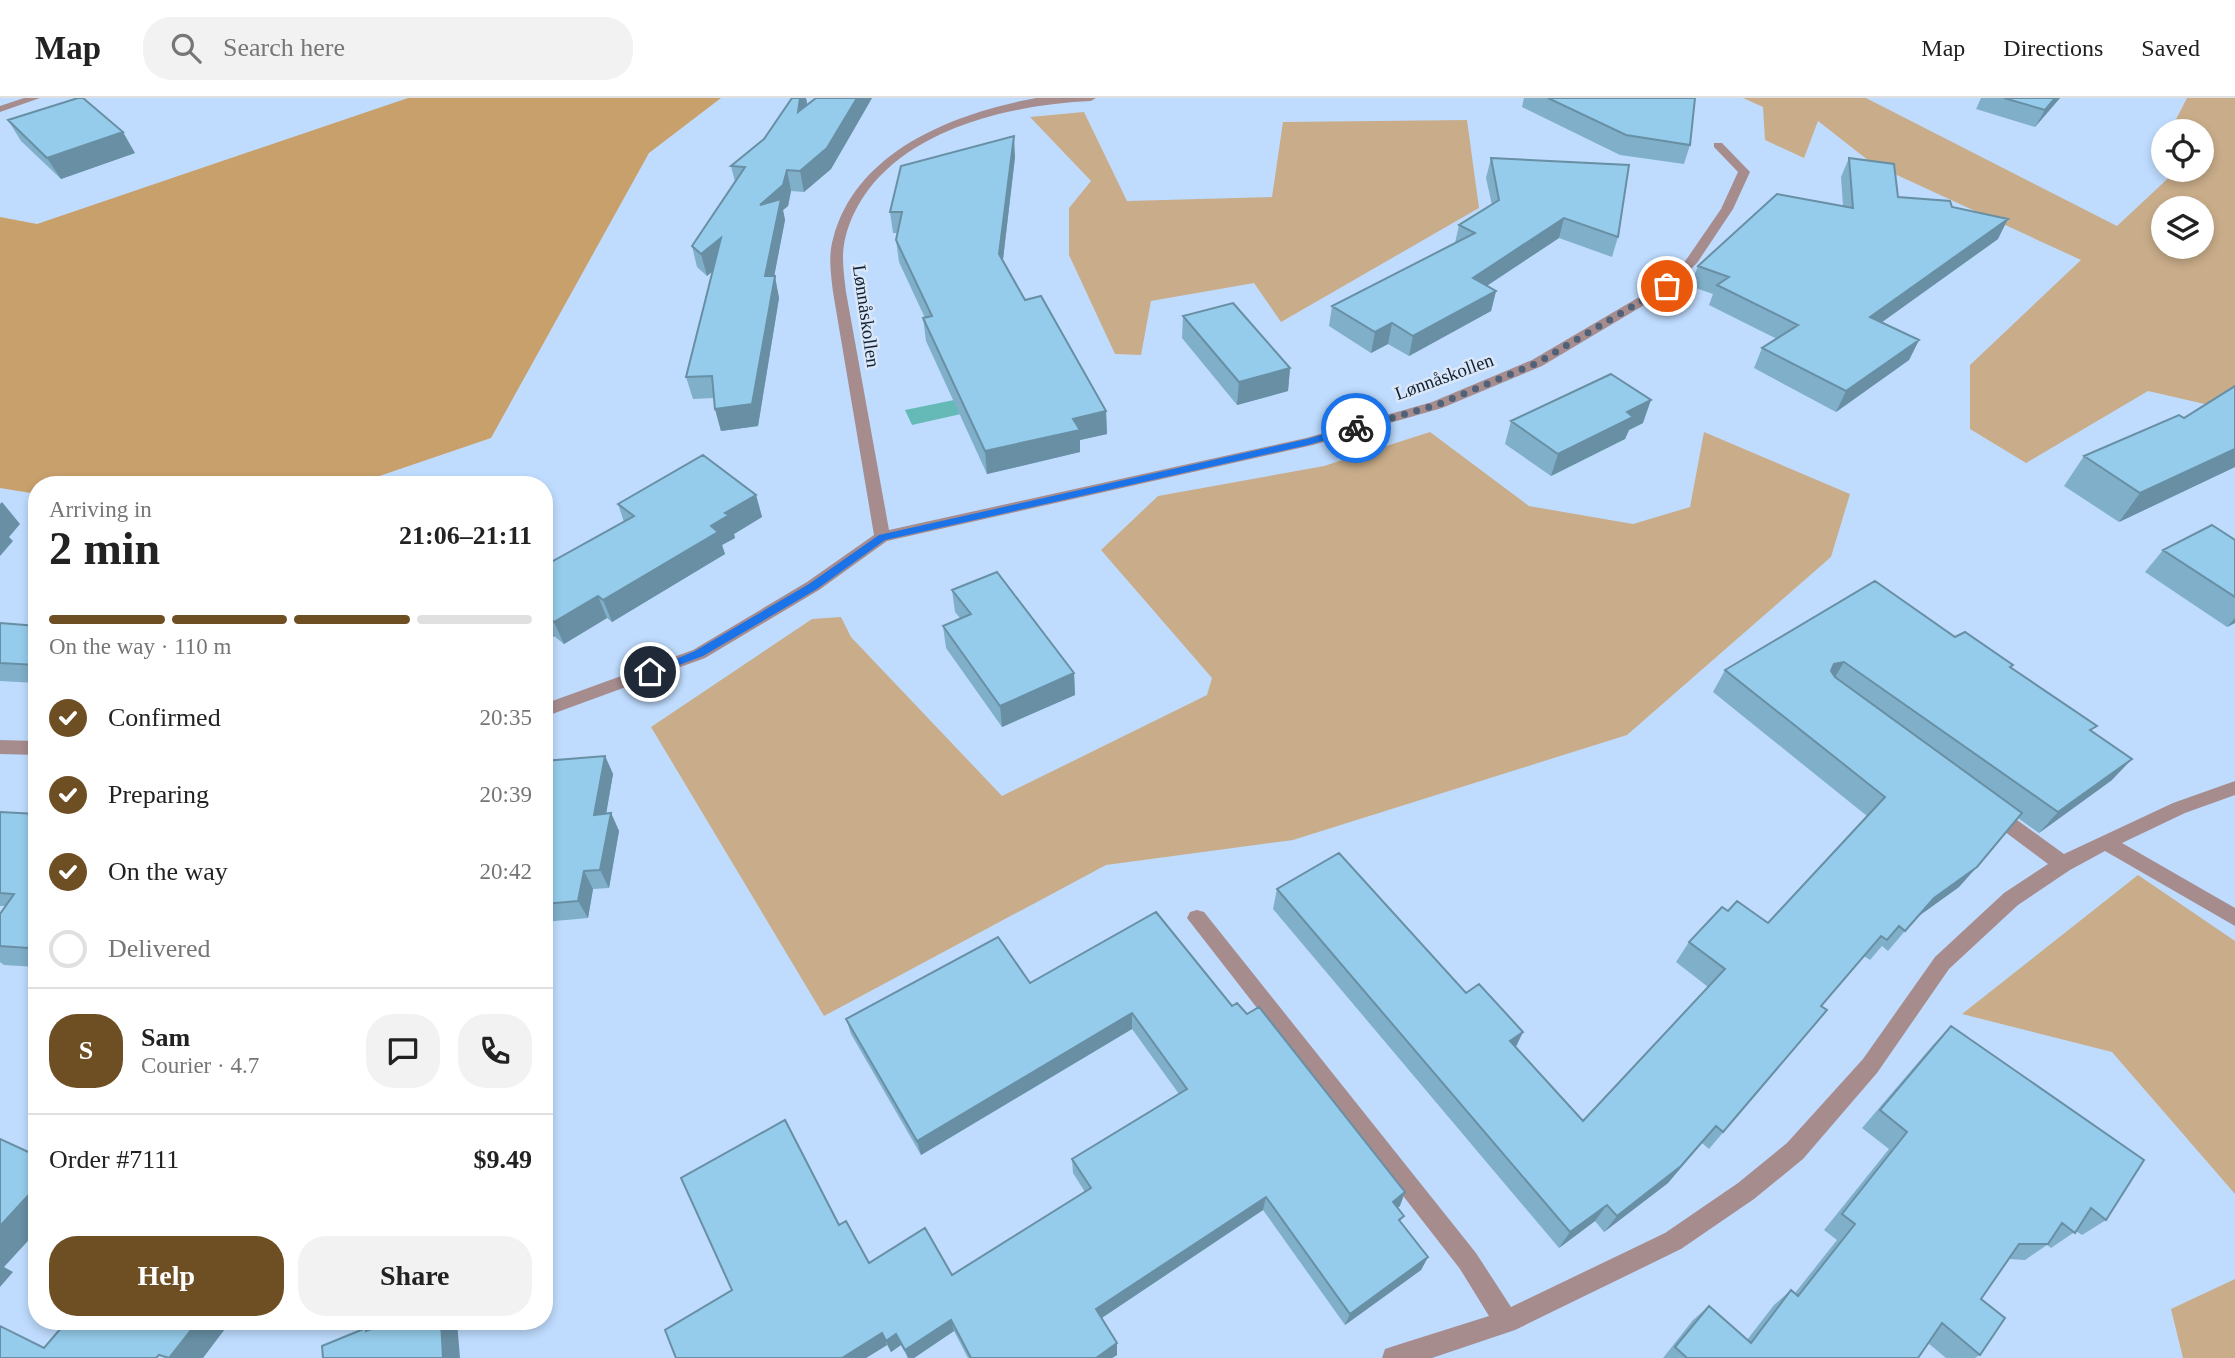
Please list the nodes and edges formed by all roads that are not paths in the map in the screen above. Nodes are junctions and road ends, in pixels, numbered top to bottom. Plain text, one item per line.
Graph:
1 (35, 98) edge
2 (1091, 98) edge
3 (0, 109) edge
4 (1718, 145) dead end
5 (882, 537) junction
6 (553, 707) edge
7 (0, 747) edge
8 (28, 748) edge
9 (2235, 788) edge
10 (1973, 799) edge
11 (2105, 842) junction
12 (2063, 864) junction
13 (1197, 918) dead end
14 (2235, 918) edge
15 (1507, 1322) junction
16 (1443, 1351) edge
17 (1394, 1358) edge

1 - 3 street
2 - 5 street, Lønnåskollen
4 - 5 street, Lønnåskollen
5 - 6 street, Lønnåskollen
7 - 8 street
9 - 11 street
10 - 12 street
11 - 12 street
11 - 14 street
12 - 15 street
13 - 15 street
15 - 16 street
16 - 17 street

